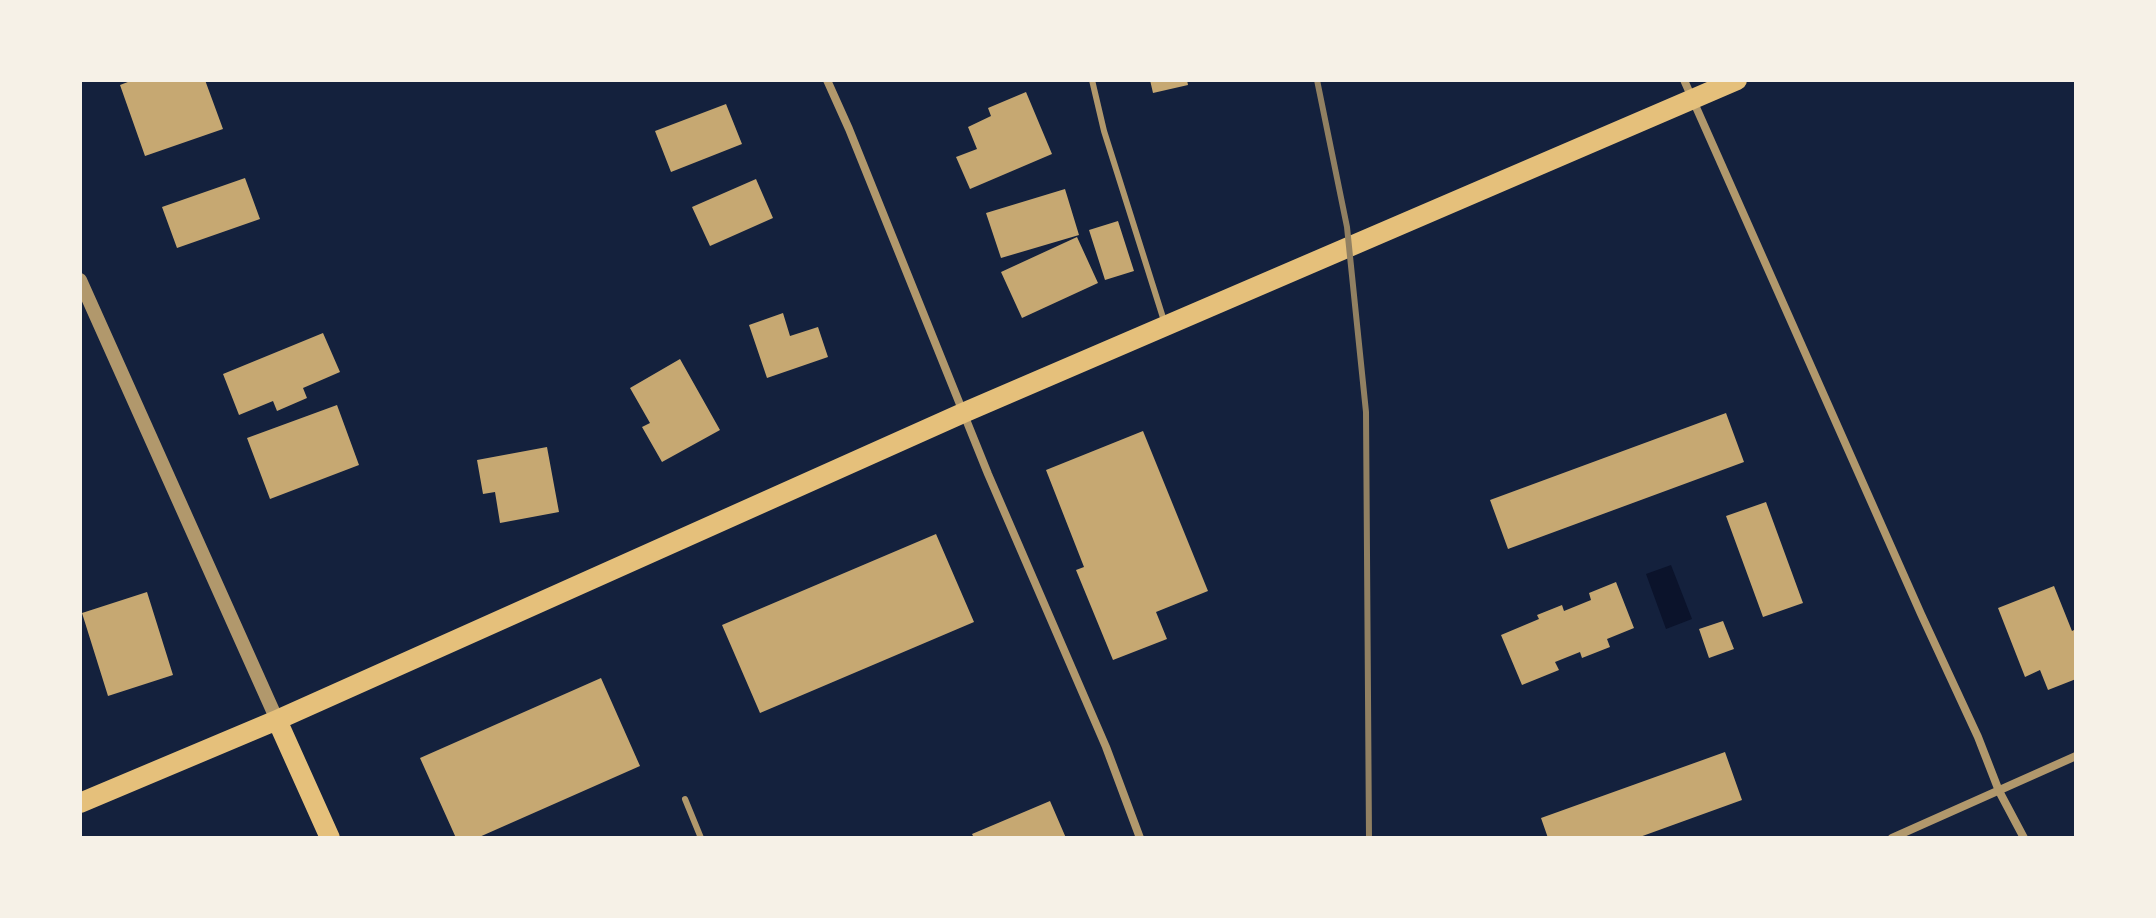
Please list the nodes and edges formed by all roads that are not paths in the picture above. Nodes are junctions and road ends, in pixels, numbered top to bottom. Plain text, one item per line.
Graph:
1 (827, 80) edge
2 (1092, 80) edge
3 (1684, 80) edge
4 (1737, 80) edge
5 (80, 280) edge
6 (1166, 328) junction
7 (963, 413) junction
8 (277, 720) junction
9 (2076, 756) edge
10 (1999, 791) junction
11 (685, 799) dead end
12 (80, 803) edge
13 (330, 838) edge
14 (701, 838) edge
15 (1140, 838) edge
16 (1892, 838) edge
17 (2024, 838) edge

1 - 7 street
2 - 6 lane
3 - 10 street
4 - 6 main road
5 - 8 street
6 - 7 main road
7 - 8 main road
7 - 15 street
8 - 12 main road
8 - 13 main road
9 - 10 street
10 - 16 street
10 - 17 street
11 - 14 lane

